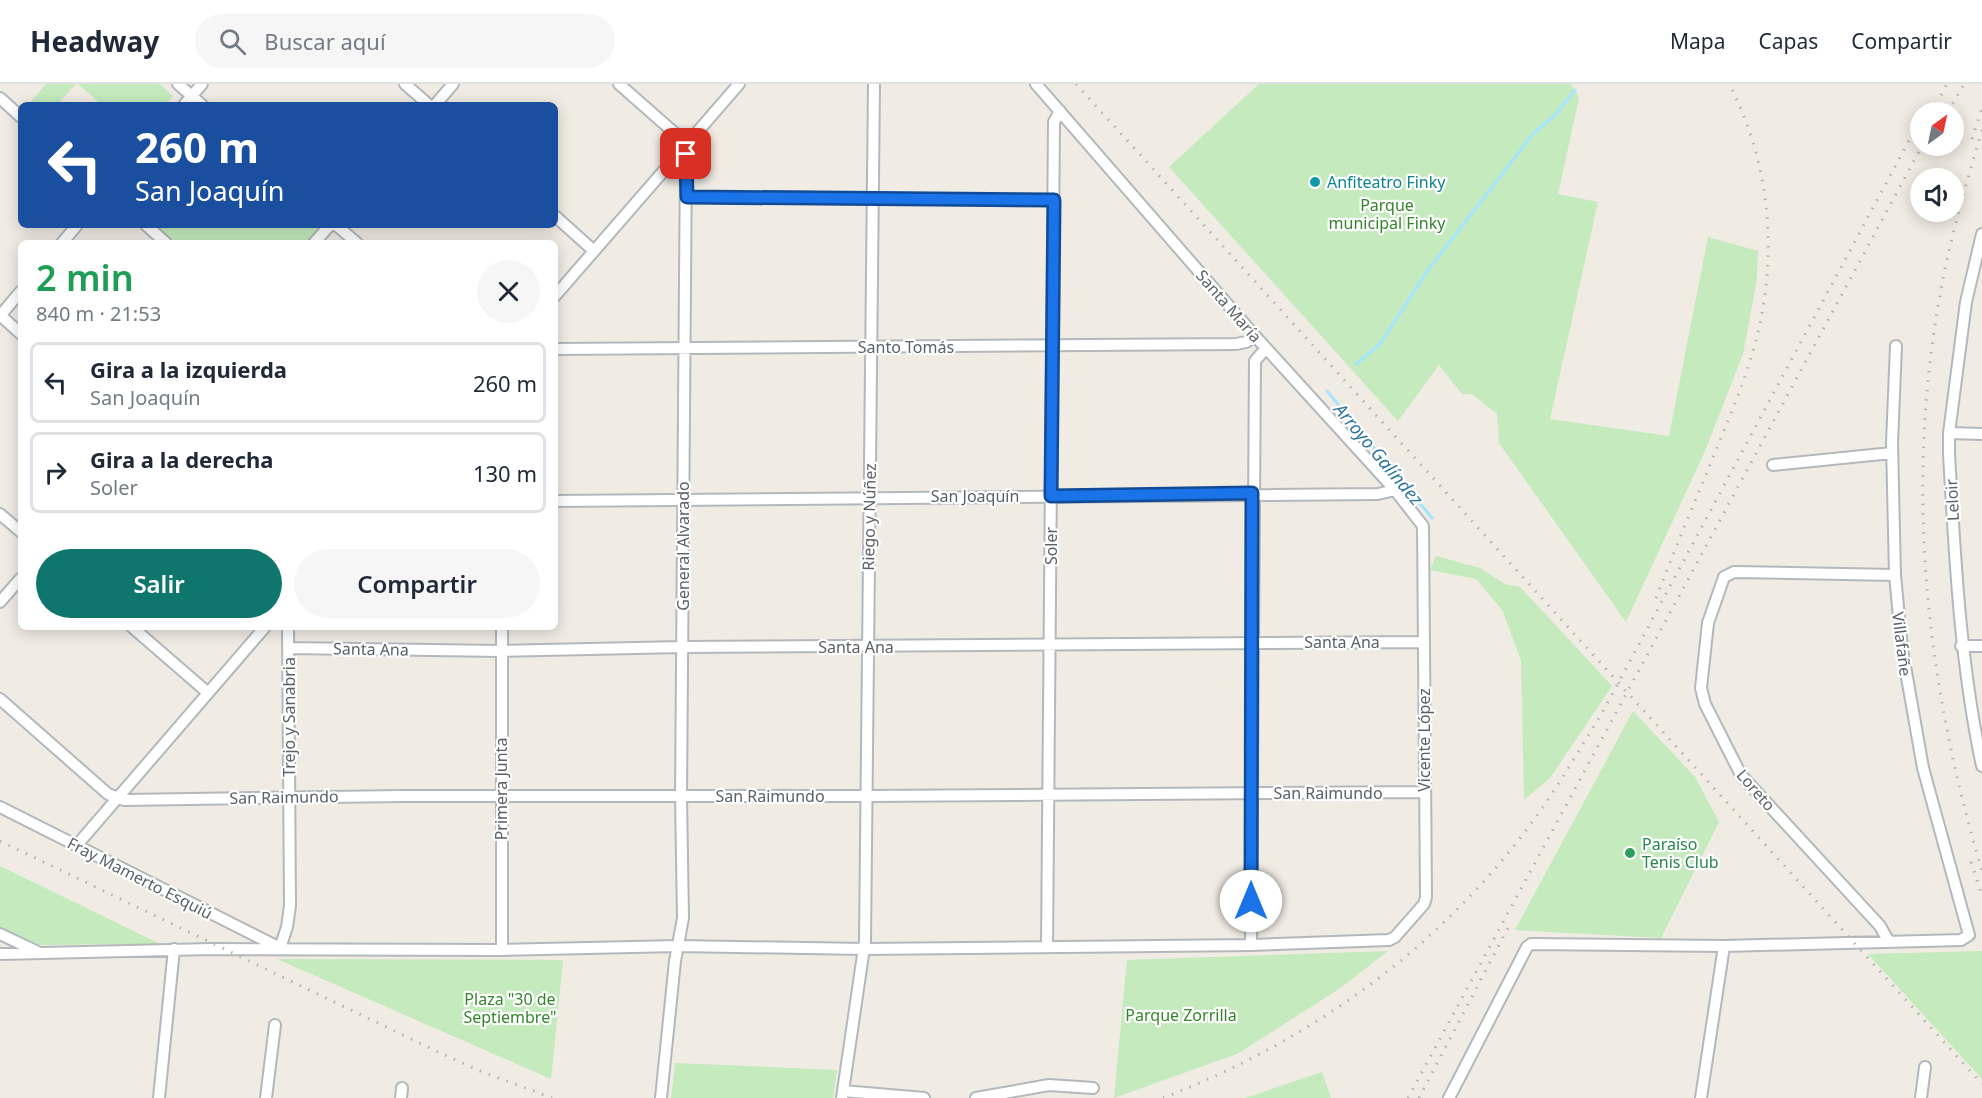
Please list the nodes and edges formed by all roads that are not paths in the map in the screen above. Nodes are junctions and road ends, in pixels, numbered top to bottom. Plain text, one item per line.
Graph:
1 (178, 84) edge
2 (202, 84) edge
3 (405, 84) edge
4 (453, 84) edge
5 (619, 84) edge
6 (739, 84) edge
7 (874, 84) edge
8 (1036, 84) edge
9 (192, 96) junction
10 (0, 98) edge
11 (187, 102) edge
12 (199, 102) edge
13 (426, 102) edge
14 (438, 102) edge
15 (1060, 111) junction
16 (18, 114) edge
17 (684, 145) junction
18 (687, 197) junction
19 (874, 200) junction
20 (1054, 200) junction
21 (558, 219) edge
22 (74, 228) edge
23 (149, 228) edge
24 (327, 228) edge
25 (340, 228) edge
26 (1982, 234) edge
27 (64, 240) edge
28 (163, 240) edge
29 (317, 240) edge
30 (354, 240) edge
31 (594, 251) junction
32 (1977, 273) edge
33 (558, 293) edge
34 (18, 295) edge
35 (0, 316) edge
36 (18, 331) edge
37 (1255, 336) junction
38 (871, 346) junction
39 (1052, 346) junction
40 (1896, 346) dead end
41 (1266, 348) junction
42 (558, 349) edge
43 (685, 350) junction
44 (1949, 434) junction
45 (1982, 434) edge
46 (1892, 453) junction
47 (1773, 465) dead end
48 (1395, 490) junction
49 (1252, 493) junction
50 (1051, 496) junction
51 (870, 497) junction
52 (683, 499) junction
53 (558, 501) edge
54 (0, 514) edge
55 (1423, 526) joint
56 (18, 529) edge
57 (1895, 575) junction
58 (18, 581) edge
59 (0, 602) edge
60 (135, 630) edge
61 (262, 630) edge
62 (288, 630) edge
63 (502, 630) edge
64 (1251, 642) junction
65 (1424, 642) junction
66 (868, 646) junction
67 (1051, 646) junction
68 (1961, 646) junction
69 (1982, 646) edge
70 (682, 647) junction
71 (289, 648) junction
72 (502, 651) junction
73 (207, 692) junction
74 (0, 699) edge
75 (1982, 766) edge
76 (1424, 792) junction
77 (1251, 793) junction
78 (501, 796) junction
79 (681, 796) junction
80 (868, 796) junction
81 (1048, 796) junction
82 (288, 797) junction
83 (116, 798) junction
84 (0, 807) edge
85 (76, 845) junction
86 (0, 934) edge
87 (1889, 942) junction
88 (1251, 945) junction
89 (1724, 945) junction
90 (678, 946) junction
91 (1047, 947) junction
92 (279, 948) junction
93 (174, 949) junction
94 (864, 949) junction
95 (502, 951) junction
96 (0, 954) edge
97 (43, 954) junction
98 (275, 1025) dead end
99 (1925, 1067) dead end
100 (1093, 1088) dead end
101 (842, 1095) edge
102 (159, 1098) edge
103 (266, 1098) edge
104 (661, 1098) edge
105 (924, 1098) edge
106 (976, 1098) edge
107 (1449, 1098) edge
108 (1701, 1098) edge
109 (1921, 1098) edge

1 - 9 street
2 - 9 street
3 - 13 street
4 - 14 street
5 - 17 street
6 - 17 street
7 - 19 street, Riego y Núñez
8 - 15 street, Santa María
9 - 11 street
9 - 12 street
10 - 16 street
15 - 20 street, Soler
15 - 37 street, Santa María
17 - 18 street, General Alvarado
17 - 31 street
18 - 19 street
18 - 43 street, General Alvarado
19 - 20 street
19 - 38 street, Riego y Núñez
20 - 39 street, Soler
21 - 31 street
22 - 27 street
23 - 28 street
24 - 29 street
25 - 30 street
26 - 32 street, Leloir
31 - 33 street
32 - 44 street, Leloir
34 - 35 street
35 - 36 street
37 - 39 street, Santo Tomás
37 - 41 street, Santa María
38 - 39 street, Santo Tomás
38 - 43 street, Santo Tomás
38 - 51 street, Riego y Núñez
39 - 50 street, Soler
40 - 46 street, Villafañe
41 - 48 street, Santa María
41 - 49 street
42 - 43 street, Santo Tomás
43 - 52 street, General Alvarado
44 - 45 street
44 - 68 street, Leloir
46 - 47 street
46 - 57 street, Villafañe
48 - 49 street, San Joaquín
48 - 55 street, Santa María
49 - 50 street, San Joaquín
49 - 64 street
50 - 51 street, San Joaquín
50 - 67 street, Soler
51 - 52 street, San Joaquín
51 - 66 street, Riego y Núñez
52 - 53 street, San Joaquín
52 - 70 street, General Alvarado
54 - 56 street
55 - 65 street, Vicente López
57 - 87 street, Villafañe
57 - 87 street, Loreto
58 - 59 street
60 - 73 street
61 - 73 street
62 - 71 street, Trejo y Sanabria
63 - 72 street, Primera Junta
64 - 65 street, Santa Ana
64 - 67 street, Santa Ana
64 - 77 street
65 - 76 street, Vicente López
66 - 67 street, Santa Ana
66 - 70 street, Santa Ana
66 - 80 street, Riego y Núñez
67 - 81 street, Soler
68 - 69 street
68 - 75 street, Leloir
70 - 72 street, Santa Ana
70 - 79 street, General Alvarado
71 - 72 street, Santa Ana
71 - 82 street, Trejo y Sanabria
72 - 78 street, Primera Junta
73 - 83 street
74 - 83 street
76 - 77 street, San Raimundo
76 - 88 street, Vicente López
77 - 81 street, San Raimundo
77 - 88 street
78 - 79 street, San Raimundo
78 - 82 street, San Raimundo
78 - 95 street, Primera Junta
79 - 80 street, San Raimundo
79 - 90 street, General Alvarado
80 - 81 street, San Raimundo
80 - 94 street, Riego y Núñez
81 - 91 street, Soler
82 - 83 street, San Raimundo
82 - 92 street, Trejo y Sanabria
83 - 85 street
84 - 85 street, Fray Mamerto Esquiú
85 - 92 street, Fray Mamerto Esquiú
86 - 97 street
87 - 89 street
88 - 91 street
89 - 107 street
89 - 108 street
90 - 94 street
90 - 95 street
90 - 104 street, General Alvarado
91 - 94 street
92 - 93 street
92 - 95 street
93 - 97 street
93 - 102 street
94 - 101 street, Riego y Núñez
96 - 97 street
98 - 103 street
99 - 109 street
100 - 106 street
101 - 105 street

